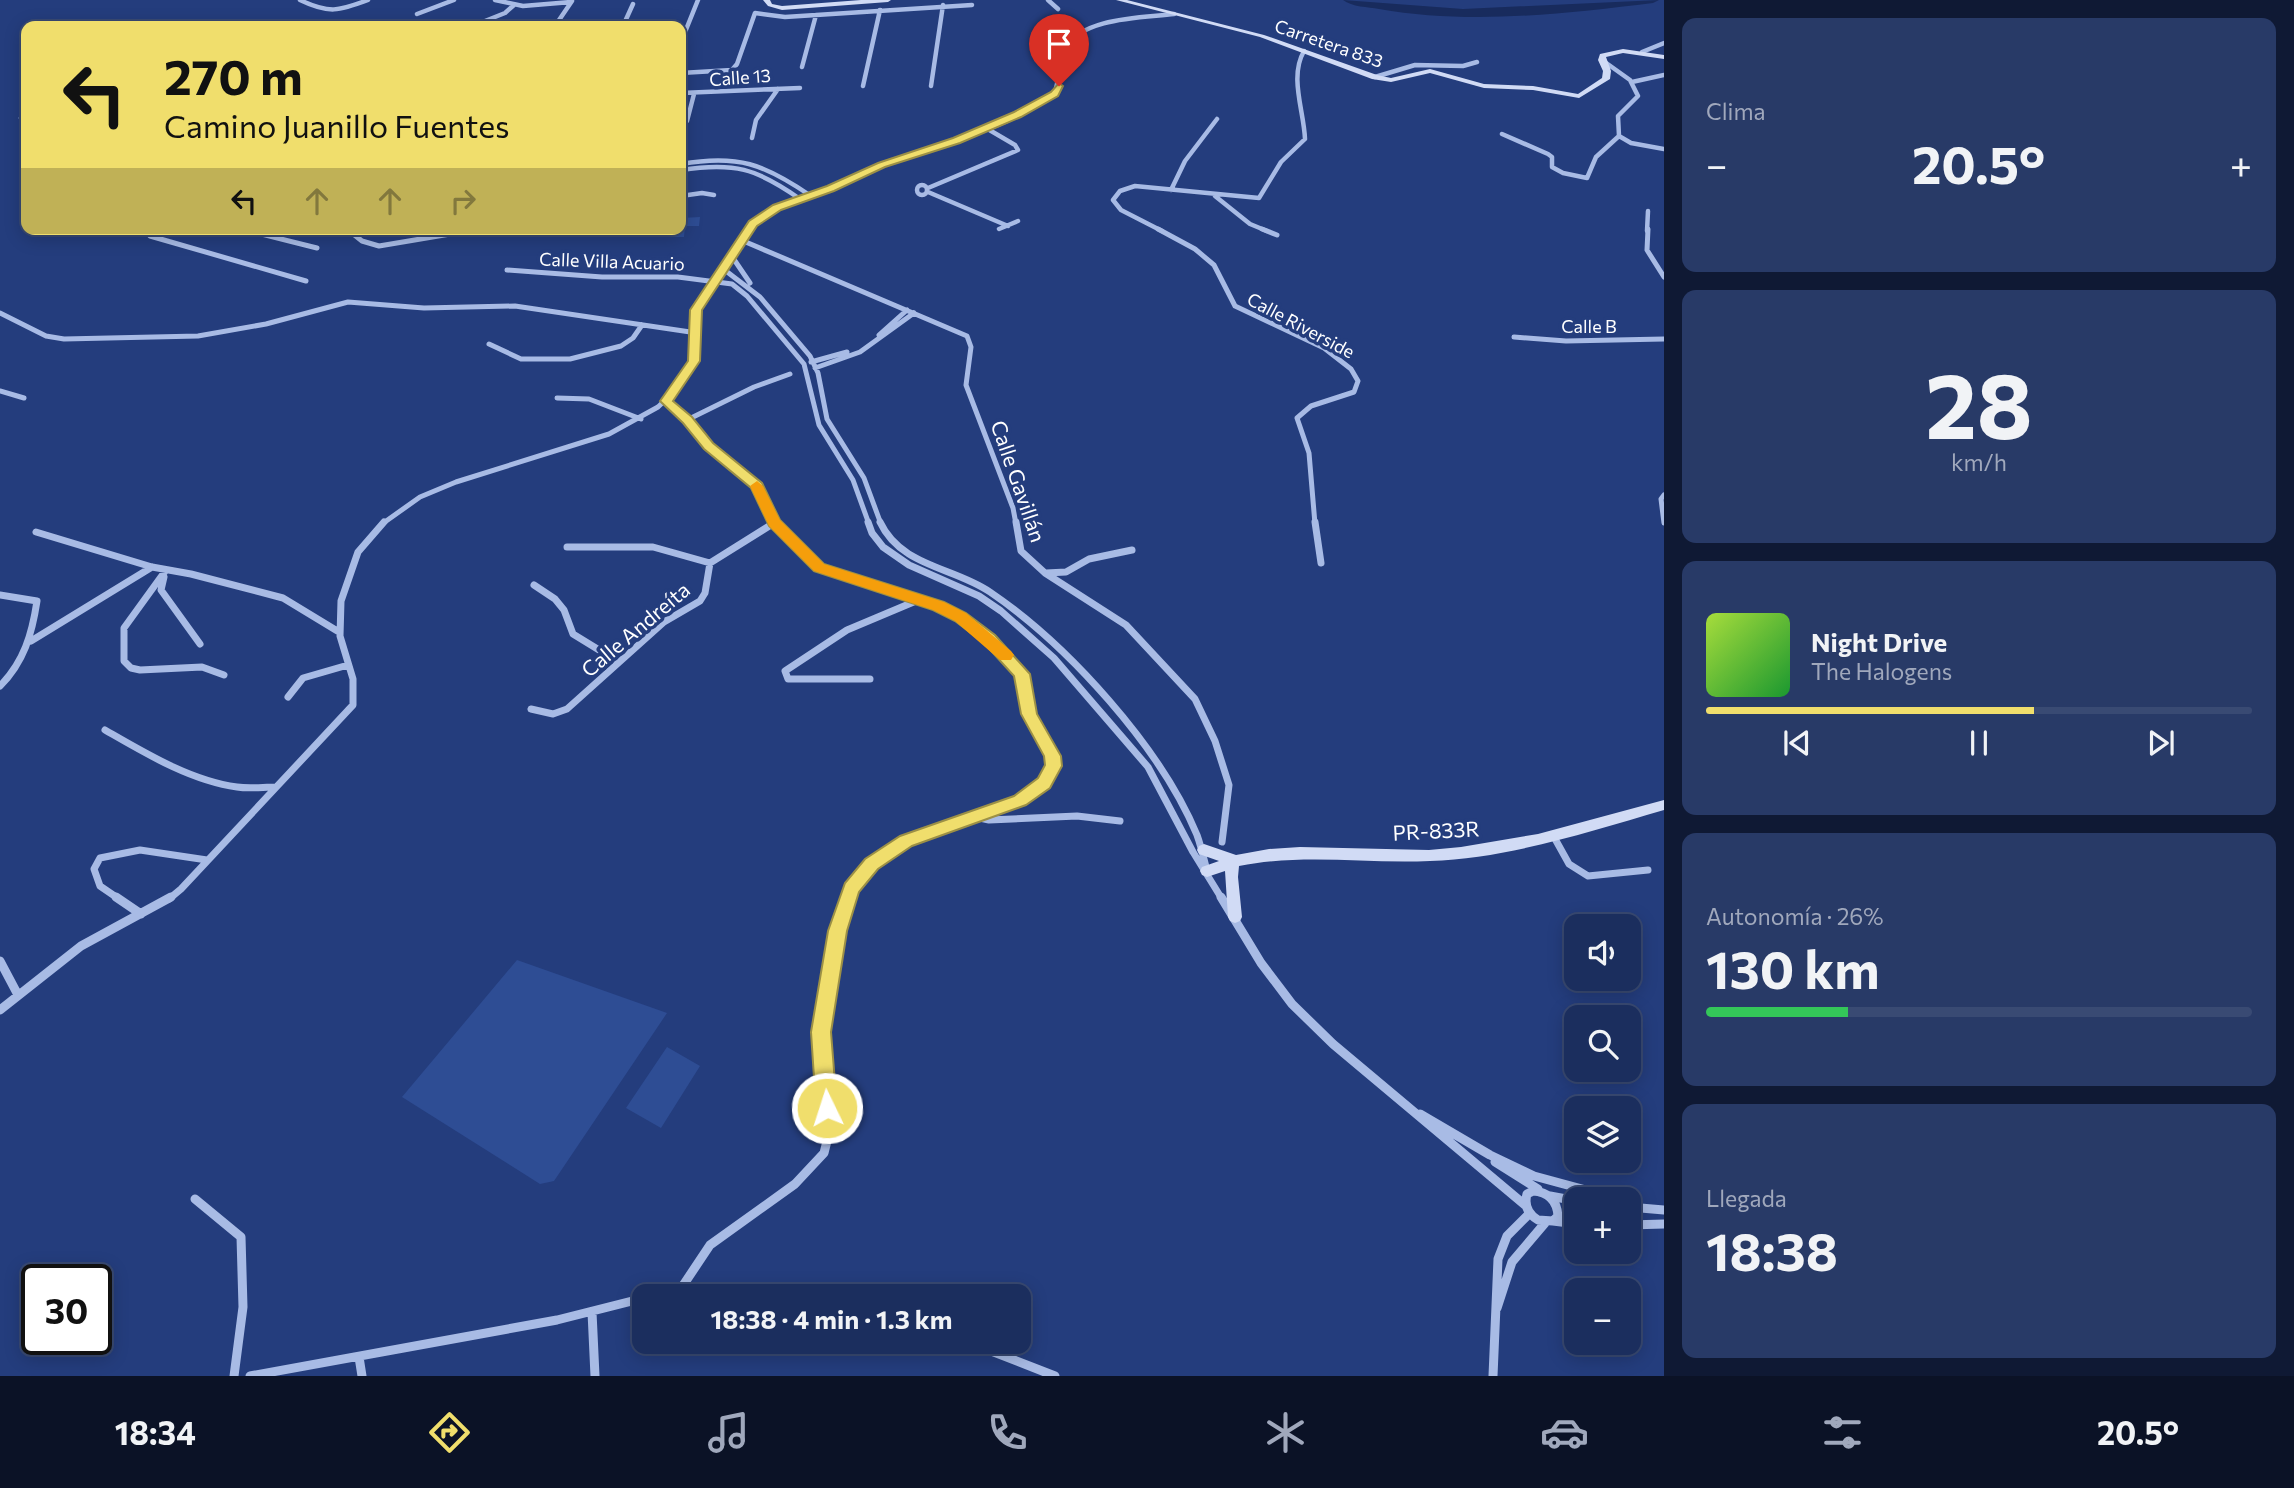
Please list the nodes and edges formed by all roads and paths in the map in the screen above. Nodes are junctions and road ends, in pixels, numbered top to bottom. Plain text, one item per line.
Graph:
1 (300, 0) edge
2 (368, 0) edge
3 (454, 0) edge
4 (495, 0) edge
5 (698, 0) edge
6 (766, 0) edge
7 (888, 0) edge
8 (1048, 0) edge
9 (572, 1) edge
10 (1125, 1) edge
11 (633, 4) dead end
12 (514, 5) junction
13 (943, 5) junction
14 (972, 5) dead end
15 (1058, 9) dead end
16 (880, 10) junction
17 (417, 14) dead end
18 (1174, 14) junction
19 (816, 15) junction
20 (485, 21) edge
21 (558, 21) edge
22 (625, 21) edge
23 (686, 30) edge
24 (1664, 43) edge
25 (1304, 51) junction
26 (1642, 52) junction
27 (1664, 57) edge
28 (1602, 60) junction
29 (1477, 62) dead end
30 (802, 67) dead end
31 (686, 73) edge
32 (1664, 75) edge
33 (1374, 77) junction
34 (1632, 82) junction
35 (863, 86) dead end
36 (930, 86) dead end
37 (800, 88) dead end
38 (778, 89) junction
39 (686, 93) edge
40 (694, 94) junction
41 (1217, 119) dead end
42 (687, 121) dead end
43 (986, 128) junction
44 (1503, 134) dead end
45 (1619, 136) junction
46 (752, 138) dead end
47 (1664, 149) edge
48 (686, 163) edge
49 (686, 169) edge
50 (1171, 190) junction
51 (686, 195) edge
52 (714, 195) dead end
53 (811, 195) junction
54 (1214, 196) junction
55 (800, 199) junction
56 (1648, 211) dead end
57 (1018, 221) dead end
58 (1008, 226) junction
59 (999, 229) dead end
60 (149, 235) edge
61 (266, 235) edge
62 (354, 235) edge
63 (444, 235) edge
64 (1277, 235) dead end
65 (741, 240) junction
66 (317, 248) dead end
67 (731, 255) junction
68 (507, 270) dead end
69 (719, 274) junction
70 (1664, 277) edge
71 (306, 281) dead end
72 (756, 292) junction
73 (910, 312) junction
74 (0, 313) edge
75 (642, 325) junction
76 (697, 333) junction
77 (1514, 337) dead end
78 (1664, 339) edge
79 (489, 344) dead end
80 (814, 364) junction
81 (805, 367) junction
82 (790, 374) dead end
83 (0, 391) edge
84 (24, 398) dead end
85 (557, 398) dead end
86 (666, 401) junction
87 (641, 419) junction
88 (687, 420) junction
89 (1664, 495) edge
90 (774, 523) junction
91 (1664, 523) edge
92 (36, 532) dead end
93 (566, 547) dead end
94 (1132, 550) dead end
95 (710, 563) junction
96 (1321, 563) dead end
97 (152, 567) junction
98 (166, 570) junction
99 (1045, 573) junction
100 (534, 585) dead end
101 (0, 595) edge
102 (917, 601) junction
103 (339, 632) junction
104 (31, 641) junction
105 (200, 644) dead end
106 (617, 662) junction
107 (348, 665) junction
108 (223, 675) dead end
109 (870, 679) dead end
110 (0, 685) edge
111 (288, 697) dead end
112 (531, 709) dead end
113 (104, 730) dead end
114 (276, 787) junction
115 (1664, 805) edge
116 (971, 816) junction
117 (1120, 821) dead end
118 (1554, 837) junction
119 (1222, 842) dead end
120 (1205, 850) junction
121 (207, 860) junction
122 (1233, 860) junction
123 (1648, 870) dead end
124 (1207, 871) junction
125 (141, 914) junction
126 (1235, 917) junction
127 (0, 961) edge
128 (18, 995) junction
129 (0, 1010) edge
130 (1416, 1112) junction
131 (1472, 1144) junction
132 (1575, 1187) edge
133 (1546, 1194) junction
134 (1564, 1198) edge
135 (195, 1199) dead end
136 (1641, 1204) edge
137 (1641, 1208) edge
138 (1527, 1209) junction
139 (1660, 1209) edge
140 (1549, 1222) junction
141 (1564, 1223) edge
142 (1664, 1224) edge
143 (1641, 1225) edge
144 (684, 1284) edge
145 (632, 1301) edge
146 (1497, 1309) junction
147 (592, 1312) junction
148 (999, 1354) edge
149 (359, 1357) junction
150 (257, 1375) edge
151 (234, 1376) edge
152 (362, 1376) edge
153 (595, 1376) edge
154 (1055, 1376) edge
155 (1493, 1376) edge

1 - 2 street
3 - 17 street
4 - 12 street
5 - 23 street
6 - 7 street
8 - 15 street
9 - 12 street
9 - 21 street
10 - 18 street, Carretera 833
11 - 22 street
12 - 20 street
13 - 14 street
13 - 16 street
13 - 36 street
16 - 19 street
16 - 35 street
18 - 25 street, Carretera 833
18 - 43 street
19 - 30 street
19 - 31 street
24 - 26 street
25 - 33 street, Carretera 833
25 - 54 street, Calle Riverside
26 - 27 street
26 - 28 street
28 - 33 street, Carretera 833
28 - 34 street
29 - 33 street
32 - 34 street
34 - 45 street
37 - 38 street, Calle 13
38 - 40 street, Calle 13
38 - 46 street
39 - 40 street, Calle 13
40 - 42 street
41 - 50 street
43 - 53 street
43 - 58 street
44 - 45 street
45 - 47 street
48 - 53 street
49 - 55 street
50 - 54 street, Calle Riverside
50 - 96 street, Calle Riverside
51 - 52 street
53 - 55 street
54 - 64 street
55 - 65 street
56 - 70 street
57 - 58 street
58 - 59 street
60 - 71 street
61 - 66 street
62 - 63 street
65 - 67 street
65 - 73 street, Calle Gavillán
67 - 69 street
67 - 72 street
68 - 69 street, Calle Villa Acuario
69 - 72 street
69 - 76 street
69 - 81 street
72 - 80 street
73 - 80 street
73 - 99 street, Calle Gavillán
74 - 75 street
75 - 76 street
75 - 79 street
76 - 86 street
77 - 78 street, Calle B
80 - 81 street
80 - 120 street
81 - 124 street
82 - 88 street
83 - 84 street
85 - 87 street
86 - 87 street
86 - 88 street
87 - 103 street
88 - 90 street
89 - 91 street
90 - 95 street
90 - 102 street
92 - 97 street
93 - 95 street
94 - 99 street
95 - 106 street, Calle Andreíta
97 - 98 street
97 - 104 street
98 - 103 street
98 - 105 street
98 - 108 street
99 - 119 street, Calle Gavillán
100 - 106 street
101 - 104 street
102 - 109 street
102 - 116 street
103 - 107 street
104 - 110 street
106 - 112 street, Calle Andreíta
107 - 111 street
107 - 114 street
113 - 114 street
114 - 121 street
115 - 118 street, PR-833R / PR-833R
116 - 117 street
116 - 144 street
118 - 122 street, PR-833R / PR-833R
118 - 123 street
120 - 122 street, PR-833R
120 - 124 street
121 - 125 street
121 - 125 street
122 - 124 street, PR-833R / PR-833R
122 - 126 street
124 - 126 street
125 - 128 street
126 - 130 street
127 - 128 street
128 - 129 street
130 - 131 street
130 - 138 street
131 - 132 street
131 - 133 street
133 - 134 street
133 - 138 street
133 - 140 street
135 - 151 street
136 - 139 street
137 - 139 street
138 - 140 street
138 - 146 street
140 - 141 street
140 - 146 street
142 - 143 street
145 - 147 street
146 - 155 street
147 - 149 street
147 - 153 street
148 - 154 street
149 - 150 street
149 - 152 street

